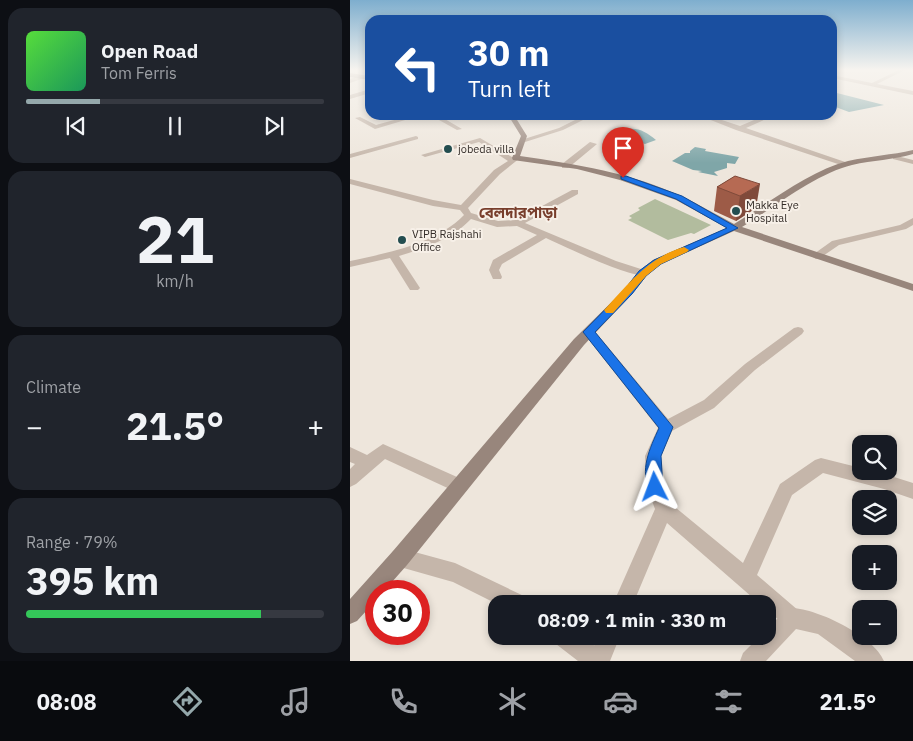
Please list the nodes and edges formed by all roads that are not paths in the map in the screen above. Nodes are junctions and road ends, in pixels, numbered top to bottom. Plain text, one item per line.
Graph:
1 (365, 116) edge
2 (358, 118) junction
3 (350, 120) edge
4 (399, 120) edge
5 (442, 120) edge
6 (515, 120) edge
7 (580, 120) edge
8 (715, 120) edge
9 (759, 120) edge
10 (738, 128) junction
11 (459, 129) dead end
12 (416, 138) dead end
13 (525, 140) junction
14 (593, 144) dead end
15 (913, 152) edge
16 (425, 155) dead end
17 (350, 156) edge
18 (896, 157) junction
19 (514, 159) junction
20 (913, 162) edge
21 (847, 164) junction
22 (565, 166) junction
23 (350, 181) edge
24 (575, 192) dead end
25 (466, 212) junction
26 (913, 221) edge
27 (518, 223) junction
28 (734, 228) junction
29 (546, 234) junction
30 (392, 253) junction
31 (816, 256) junction
32 (350, 264) edge
33 (643, 274) junction
34 (497, 276) dead end
35 (414, 288) dead end
36 (913, 288) edge
37 (798, 331) dead end
38 (589, 332) junction
39 (666, 427) junction
40 (350, 454) edge
41 (369, 463) junction
42 (350, 479) edge
43 (460, 486) junction
44 (913, 491) edge
45 (664, 509) junction
46 (400, 558) junction
47 (746, 578) junction
48 (500, 595) edge
49 (627, 595) edge
50 (350, 614) edge
51 (792, 618) junction
52 (576, 645) edge
53 (606, 645) edge
54 (598, 661) edge
55 (751, 661) edge
56 (873, 661) edge

1 - 2 street
2 - 3 street
2 - 4 street
5 - 11 street
6 - 13 main road
7 - 13 street
8 - 10 street
9 - 10 street
10 - 21 street
12 - 17 street
13 - 19 main road
14 - 22 street
15 - 18 main road
16 - 19 street
18 - 20 street
18 - 21 main road
19 - 22 main road
19 - 25 street
21 - 28 main road
22 - 28 main road
23 - 25 street
24 - 27 street
25 - 27 street
25 - 30 street
26 - 31 street
27 - 29 street
28 - 31 main road
28 - 33 main road
29 - 33 street
29 - 34 street
30 - 32 street
30 - 35 street
31 - 36 main road
33 - 38 main road
37 - 39 street
38 - 39 street
38 - 43 main road
39 - 45 street
40 - 41 street
41 - 42 street
41 - 43 street
43 - 46 main road
44 - 47 street
45 - 47 street
45 - 49 street
46 - 48 street
46 - 50 main road
47 - 51 street
51 - 55 street
51 - 56 street
52 - 54 street
53 - 54 street

